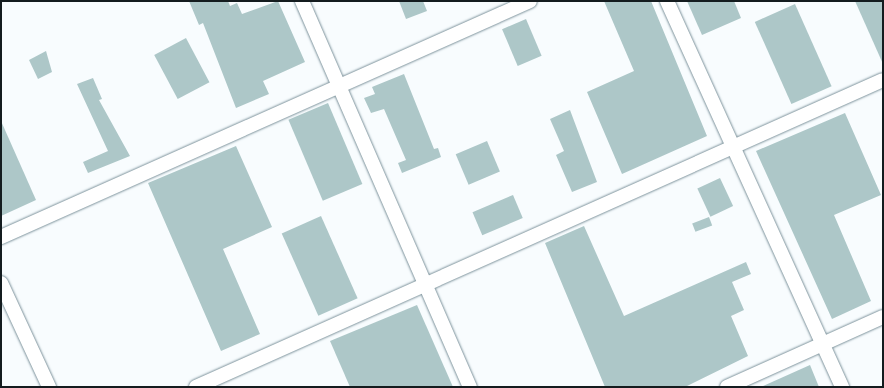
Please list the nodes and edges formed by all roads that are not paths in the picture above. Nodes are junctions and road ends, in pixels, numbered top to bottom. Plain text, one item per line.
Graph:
1 (302, 1) edge
2 (530, 1) edge
3 (667, 1) edge
4 (883, 80) edge
5 (338, 84) junction
6 (734, 146) junction
7 (1, 237) edge
8 (1, 284) edge
9 (426, 284) junction
10 (883, 317) edge
11 (823, 344) junction
12 (49, 387) edge
13 (196, 387) edge
14 (470, 387) edge
15 (727, 387) edge
16 (842, 387) edge

1 - 5 street
2 - 5 street
3 - 6 street
4 - 6 street
5 - 7 street
5 - 9 street
6 - 9 street
6 - 11 street
8 - 12 street
9 - 13 street
9 - 14 street
10 - 11 street
11 - 15 street
11 - 16 street

